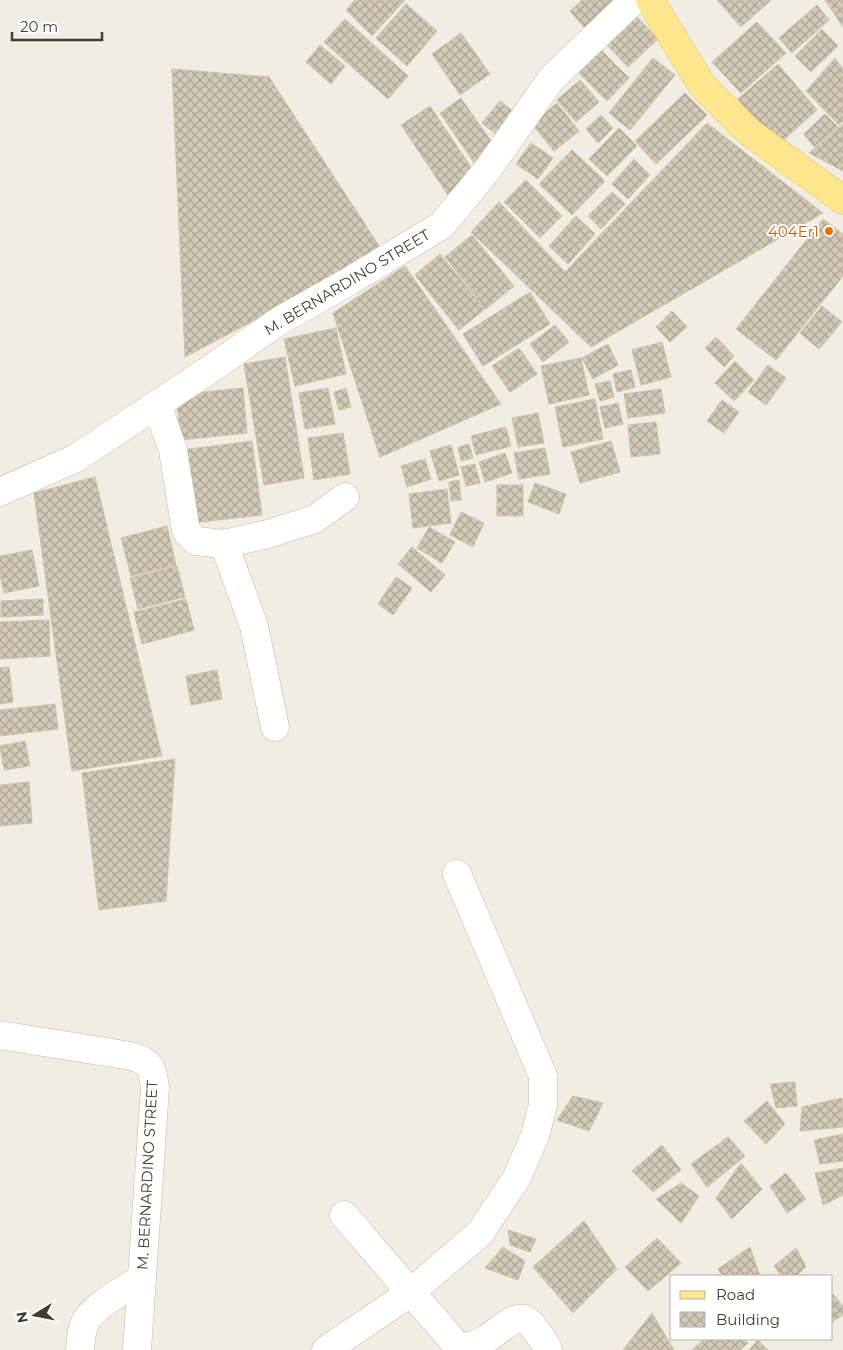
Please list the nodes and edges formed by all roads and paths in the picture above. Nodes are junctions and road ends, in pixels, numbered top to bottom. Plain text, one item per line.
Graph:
1 (634, 0) edge
2 (650, 0) edge
3 (843, 200) edge
4 (157, 405) junction
5 (0, 492) edge
6 (345, 498) dead end
7 (224, 544) junction
8 (275, 727) dead end
9 (457, 874) dead end
10 (0, 1034) edge
11 (344, 1215) dead end
12 (142, 1278) junction
13 (410, 1293) junction
14 (80, 1350) edge
15 (137, 1350) edge
16 (326, 1350) edge
17 (548, 1350) edge

1 - 4 street, M. BERNARDINO STREET
2 - 3 main road
4 - 5 street, M. BERNARDINO STREET
4 - 7 street
6 - 7 street
7 - 8 street
9 - 13 street
10 - 12 street, M. BERNARDINO STREET
11 - 13 street
12 - 14 street
12 - 15 street, M. BERNARDINO STREET
13 - 16 street
13 - 17 street

